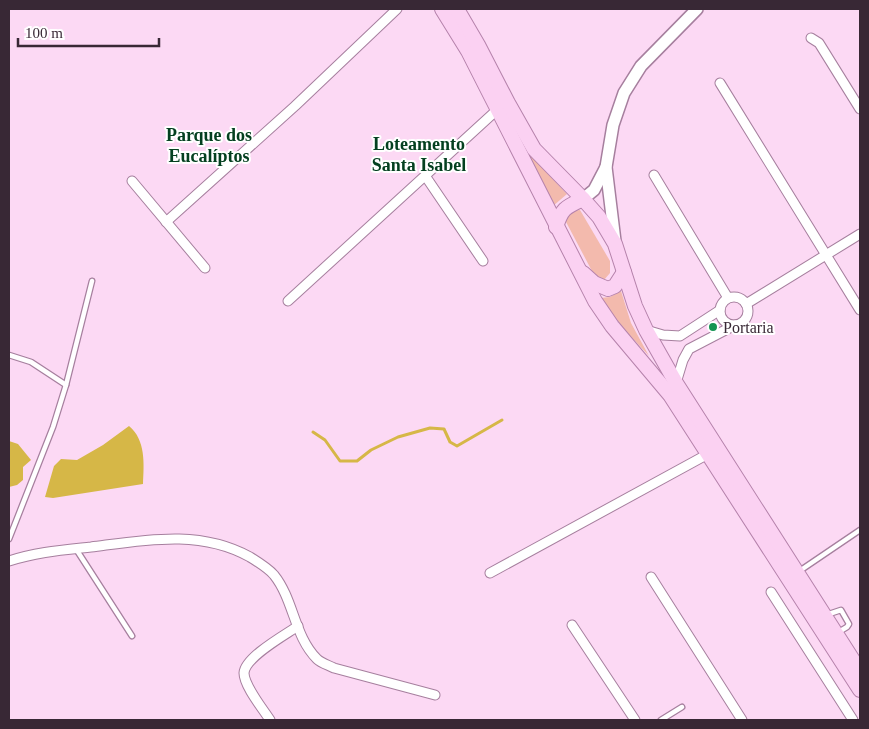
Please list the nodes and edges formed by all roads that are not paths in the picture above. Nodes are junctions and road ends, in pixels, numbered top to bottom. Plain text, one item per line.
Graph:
1 (397, 9) edge
2 (442, 9) edge
3 (457, 9) edge
4 (697, 9) edge
5 (811, 38) dead end
6 (720, 83) dead end
7 (498, 109) junction
8 (860, 109) edge
9 (606, 167) junction
10 (654, 176) dead end
11 (426, 177) junction
12 (132, 181) dead end
13 (583, 199) junction
14 (166, 222) junction
15 (556, 227) junction
16 (860, 234) edge
17 (615, 244) junction
18 (827, 255) junction
19 (483, 262) dead end
20 (205, 268) dead end
21 (579, 269) junction
22 (624, 272) junction
23 (92, 281) dead end
24 (728, 298) junction
25 (288, 301) dead end
26 (746, 304) junction
27 (720, 310) junction
28 (860, 310) edge
29 (735, 325) junction
30 (646, 330) junction
31 (680, 336) junction
32 (688, 349) junction
33 (9, 354) edge
34 (676, 383) junction
35 (66, 385) junction
36 (708, 454) junction
37 (860, 530) edge
38 (9, 539) edge
39 (76, 549) junction
40 (9, 560) edge
41 (490, 573) dead end
42 (797, 573) junction
43 (651, 577) dead end
44 (771, 592) dead end
45 (572, 625) dead end
46 (298, 626) junction
47 (132, 636) dead end
48 (860, 670) edge
49 (860, 690) edge
50 (436, 695) dead end
51 (682, 707) dead end
52 (270, 720) edge
53 (635, 720) edge
54 (661, 720) edge
55 (742, 720) edge
56 (853, 720) edge

1 - 14 street
2 - 7 main road
3 - 13 main road
4 - 9 street
5 - 8 street
6 - 18 street
7 - 11 street
7 - 15 main road
9 - 13 street
9 - 17 street
10 - 24 street
11 - 19 street
11 - 25 street
12 - 14 street
13 - 15 main road
13 - 17 main road
14 - 20 street
15 - 21 main road
16 - 18 street
17 - 22 main road
18 - 26 street
18 - 28 street
21 - 22 main road
21 - 36 main road
22 - 30 main road
23 - 35 lane
24 - 26 street
24 - 27 street
26 - 29 street
27 - 29 street
27 - 31 street
29 - 32 street
30 - 31 street
30 - 34 main road
31 - 32 street
32 - 34 street
33 - 35 lane
34 - 42 main road
35 - 38 lane
36 - 41 street
36 - 49 main road
37 - 42 lane
39 - 40 street
39 - 46 street
39 - 47 lane
42 - 48 main road
43 - 55 street
44 - 56 street
45 - 53 street
46 - 50 street
46 - 52 street
51 - 54 lane

